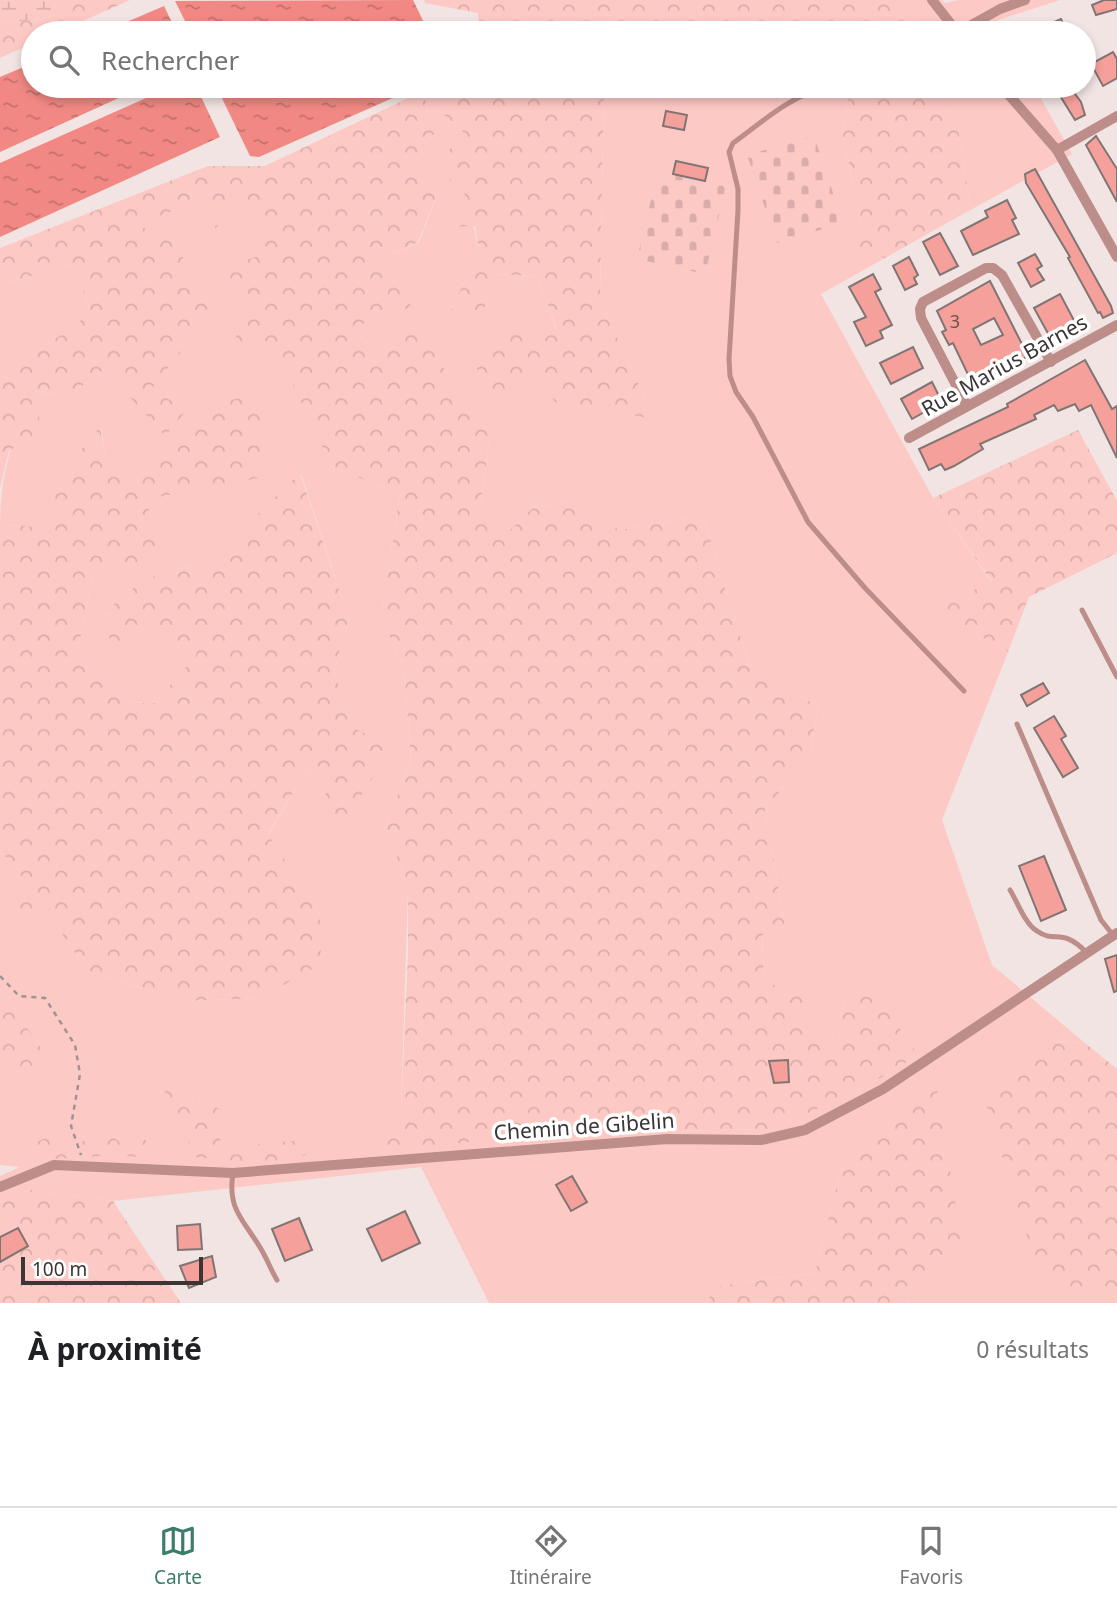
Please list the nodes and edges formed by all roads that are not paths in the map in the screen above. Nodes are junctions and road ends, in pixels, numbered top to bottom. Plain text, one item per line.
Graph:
1 (932, 0) edge
2 (1025, 0) edge
3 (948, 21) edge
4 (978, 21) edge
5 (798, 98) edge
6 (1012, 98) edge
7 (1117, 116) edge
8 (1057, 149) junction
9 (1117, 257) edge
10 (1117, 325) edge
11 (1051, 362) junction
12 (967, 406) junction
13 (909, 438) dead end
14 (1082, 610) dead end
15 (1117, 677) edge
16 (964, 691) dead end
17 (1017, 724) dead end
18 (1010, 890) dead end
19 (1115, 934) edge
20 (1086, 952) junction
21 (233, 1173) junction
22 (0, 1187) edge
23 (276, 1280) dead end

1 - 3 street
2 - 4 street
5 - 16 lane
6 - 8 street
7 - 8 street
8 - 9 street
10 - 11 street, Rue Marius Barnes
11 - 12 street, Rue Marius Barnes
11 - 12 street
12 - 13 street, Rue Marius Barnes
14 - 15 lane
17 - 19 lane
18 - 20 lane
19 - 20 street, Chemin de Gibelin
20 - 21 street, Chemin de Gibelin
21 - 22 street, Chemin de Gibelin
21 - 23 lane

